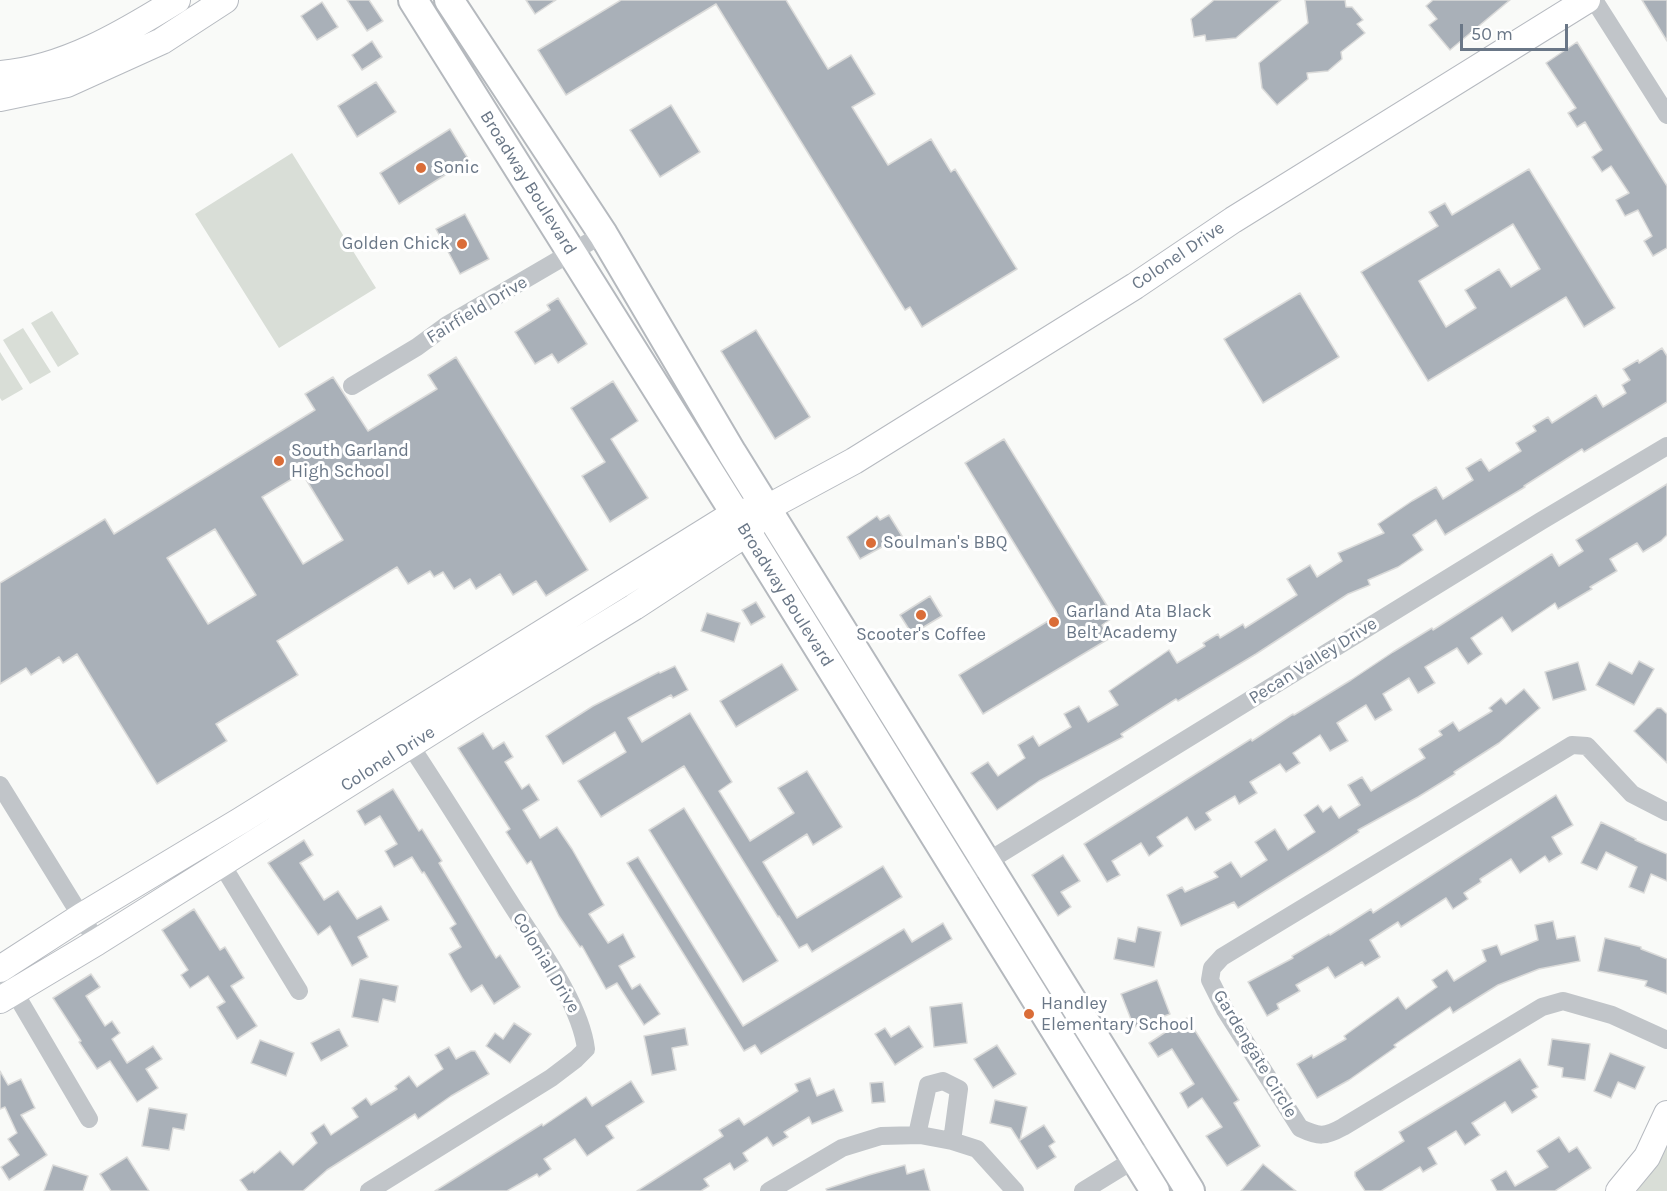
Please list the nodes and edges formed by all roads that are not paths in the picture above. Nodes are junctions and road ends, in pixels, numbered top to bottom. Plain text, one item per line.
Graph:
1 (177, 0) edge
2 (225, 0) edge
3 (413, 0) edge
4 (449, 0) edge
5 (1587, 0) edge
6 (1594, 0) edge
7 (478, 45) junction
8 (452, 60) junction
9 (0, 74) edge
10 (0, 98) edge
11 (1667, 115) edge
12 (603, 234) junction
13 (572, 253) junction
14 (670, 349) junction
15 (642, 365) junction
16 (352, 386) dead end
17 (1667, 446) edge
18 (767, 508) junction
19 (741, 523) junction
20 (875, 683) junction
21 (849, 697) junction
22 (396, 723) junction
23 (410, 745) junction
24 (0, 785) edge
25 (1667, 812) edge
26 (208, 840) junction
27 (986, 863) junction
28 (222, 864) junction
29 (960, 878) junction
30 (82, 916) junction
31 (97, 942) junction
32 (0, 969) edge
33 (299, 991) dead end
34 (7, 996) edge
35 (1667, 1040) edge
36 (1667, 1114) edge
37 (89, 1119) dead end
38 (917, 1135) junction
39 (952, 1141) junction
40 (1160, 1143) junction
41 (1135, 1160) junction
42 (369, 1191) edge
43 (769, 1191) edge
44 (1015, 1191) edge
45 (1083, 1191) edge
46 (1155, 1191) edge
47 (1190, 1191) edge
48 (1619, 1191) edge

1 - 9 street
2 - 10 street
3 - 8 main road, Broadway Boulevard
4 - 7 main road, Broadway Boulevard
5 - 18 street, Colonel Drive
6 - 11 street
7 - 8 main road
7 - 12 main road, Broadway Boulevard
8 - 13 main road, Broadway Boulevard
12 - 13 street, Fairfield Drive
12 - 14 main road, Broadway Boulevard
13 - 15 main road, Broadway Boulevard
13 - 16 street, Fairfield Drive
14 - 15 main road
14 - 18 main road, Broadway Boulevard
15 - 19 main road, Broadway Boulevard
17 - 27 street, Pecan Valley Drive
18 - 19 street, Colonel Drive
18 - 20 main road, Broadway Boulevard
19 - 21 main road, Broadway Boulevard
19 - 22 street, Colonel Drive
19 - 23 street, Colonel Drive
20 - 21 main road
20 - 27 main road, Broadway Boulevard
21 - 29 main road, Broadway Boulevard
22 - 23 street, Colonial Drive
22 - 26 street, Colonel Drive
23 - 28 street, Colonel Drive
23 - 42 street, Colonial Drive
24 - 30 street
25 - 35 street, Gardengate Circle
26 - 28 street
26 - 30 street, Colonel Drive
27 - 29 street, Pecan Valley Drive
27 - 40 main road, Broadway Boulevard
28 - 31 street, Colonel Drive
28 - 33 street
29 - 41 main road, Broadway Boulevard
30 - 31 street
30 - 32 street, Colonel Drive
31 - 34 street, Colonel Drive
32 - 34 street
34 - 37 street
36 - 48 street
38 - 39 street
38 - 39 street
38 - 43 street
39 - 44 street
40 - 41 street
40 - 47 main road, Broadway Boulevard
41 - 45 street
41 - 46 main road, Broadway Boulevard

